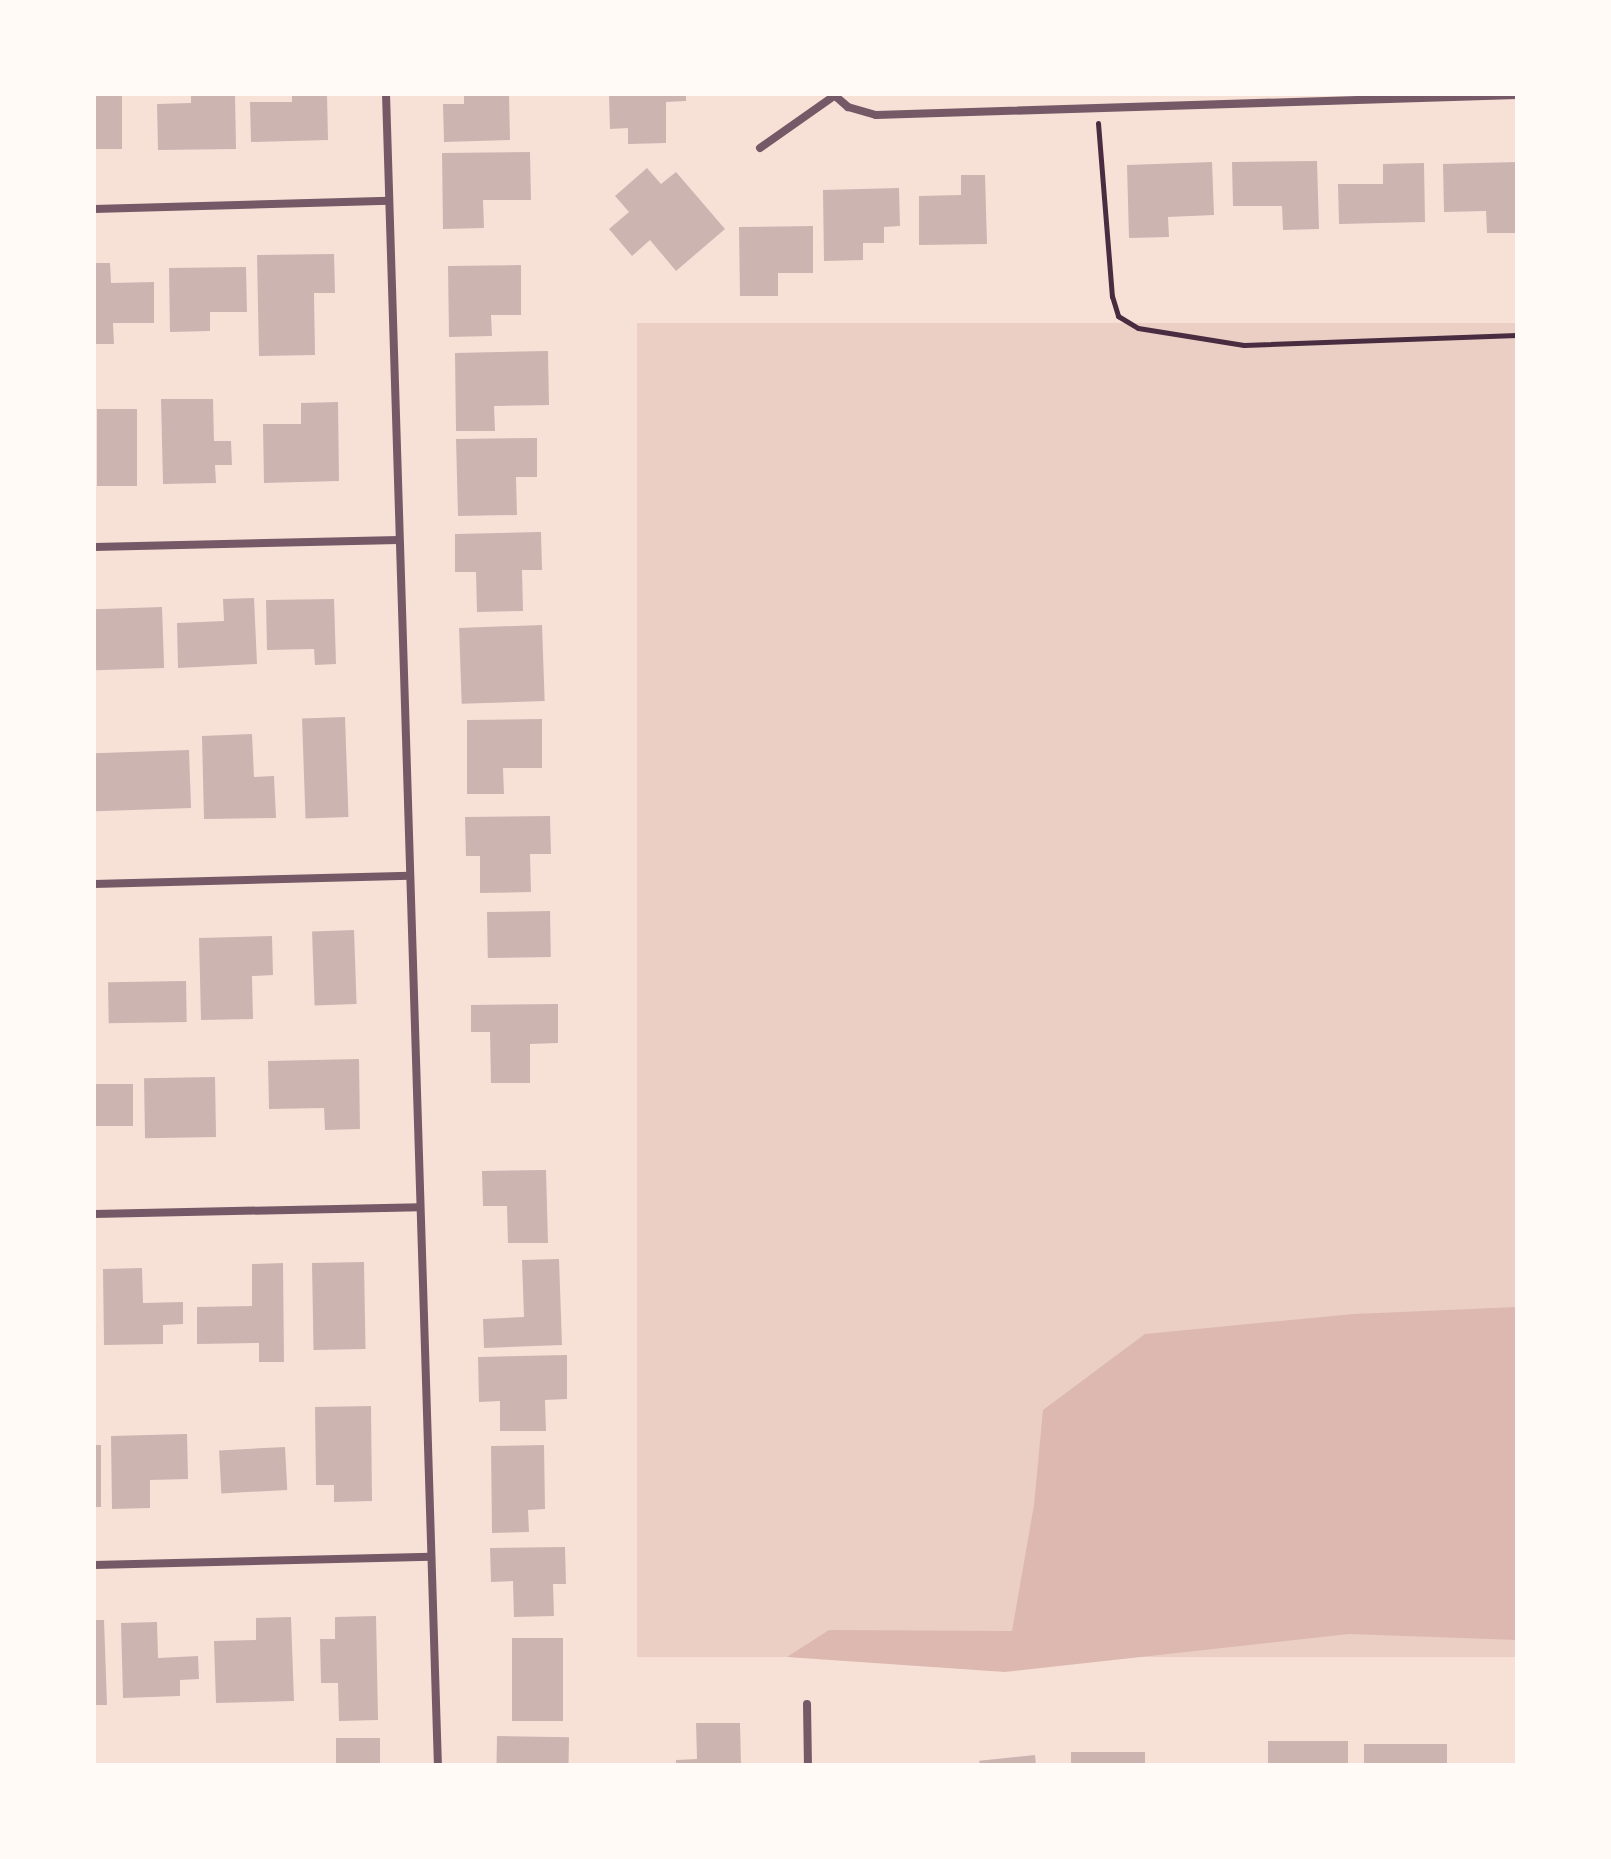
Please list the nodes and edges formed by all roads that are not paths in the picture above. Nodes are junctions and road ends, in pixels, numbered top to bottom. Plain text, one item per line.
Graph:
1 (386, 94) edge
2 (833, 95) edge
3 (1517, 95) edge
4 (1303, 97) edge
5 (760, 148) dead end
6 (389, 201) junction
7 (94, 209) edge
8 (399, 540) junction
9 (94, 547) edge
10 (410, 876) junction
11 (94, 884) edge
12 (420, 1207) junction
13 (94, 1214) edge
14 (431, 1557) junction
15 (94, 1565) edge
16 (807, 1704) dead end
17 (438, 1765) edge
18 (808, 1765) edge

1 - 6 street
2 - 4 street
2 - 5 street
3 - 4 street
6 - 7 street
6 - 8 street
8 - 9 street
8 - 10 street
10 - 11 street
10 - 12 street
12 - 13 street
12 - 14 street
14 - 15 street
14 - 17 street
16 - 18 street

